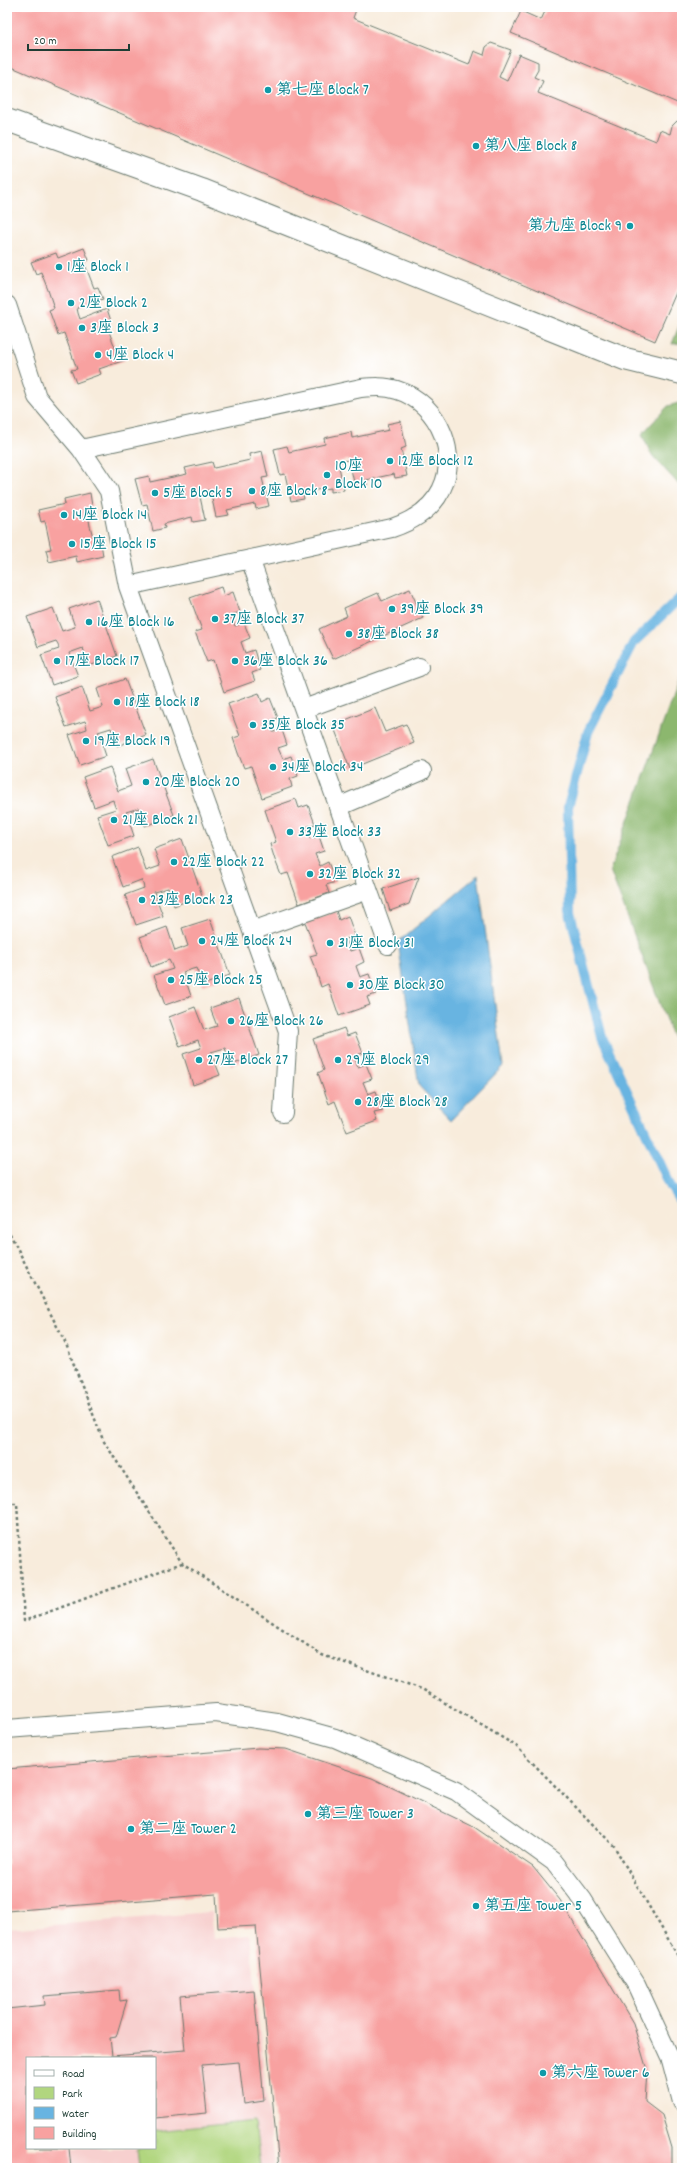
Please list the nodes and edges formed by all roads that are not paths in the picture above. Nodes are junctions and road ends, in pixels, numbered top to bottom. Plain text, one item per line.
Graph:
1 (7, 120) edge
2 (7, 305) edge
3 (682, 373) edge
4 (81, 449) junction
5 (250, 559) junction
6 (128, 586) junction
7 (419, 667) dead end
8 (304, 709) junction
9 (422, 771) dead end
10 (338, 807) junction
11 (368, 890) junction
12 (252, 931) junction
13 (388, 945) dead end
14 (283, 1113) dead end
15 (7, 1730) edge
16 (682, 2102) edge

1 - 3 street
2 - 4 lane
4 - 5 lane
4 - 6 lane
5 - 6 lane
5 - 8 lane
6 - 12 lane
7 - 8 lane
8 - 10 lane
9 - 10 lane
10 - 11 lane
11 - 12 lane
11 - 13 lane
12 - 14 lane
15 - 16 lane

